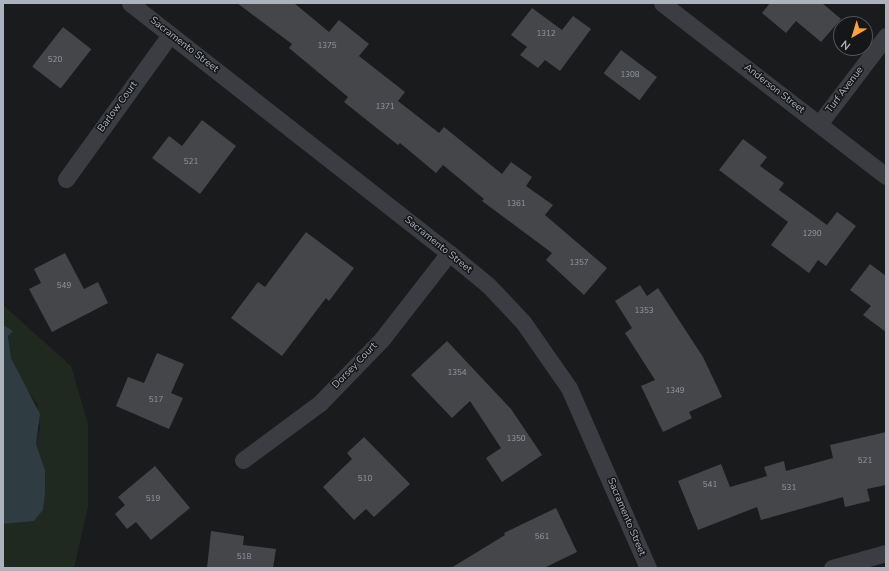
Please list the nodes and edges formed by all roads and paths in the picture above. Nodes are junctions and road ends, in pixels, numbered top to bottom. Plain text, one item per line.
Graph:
1 (130, 3) edge
2 (662, 3) edge
3 (170, 34) junction
4 (886, 36) edge
5 (819, 124) junction
6 (886, 176) edge
7 (66, 179) dead end
8 (449, 253) junction
9 (243, 460) dead end
10 (886, 553) edge
11 (648, 568) edge
12 (832, 568) edge

1 - 3 street, Sacramento Street
2 - 5 street, Anderson Street
3 - 7 street, Barlow Court
3 - 8 street, Sacramento Street
4 - 5 street, Turf Avenue
5 - 6 street, Anderson Street
8 - 9 street, Dorsey Court
8 - 11 street, Sacramento Street
10 - 12 street

